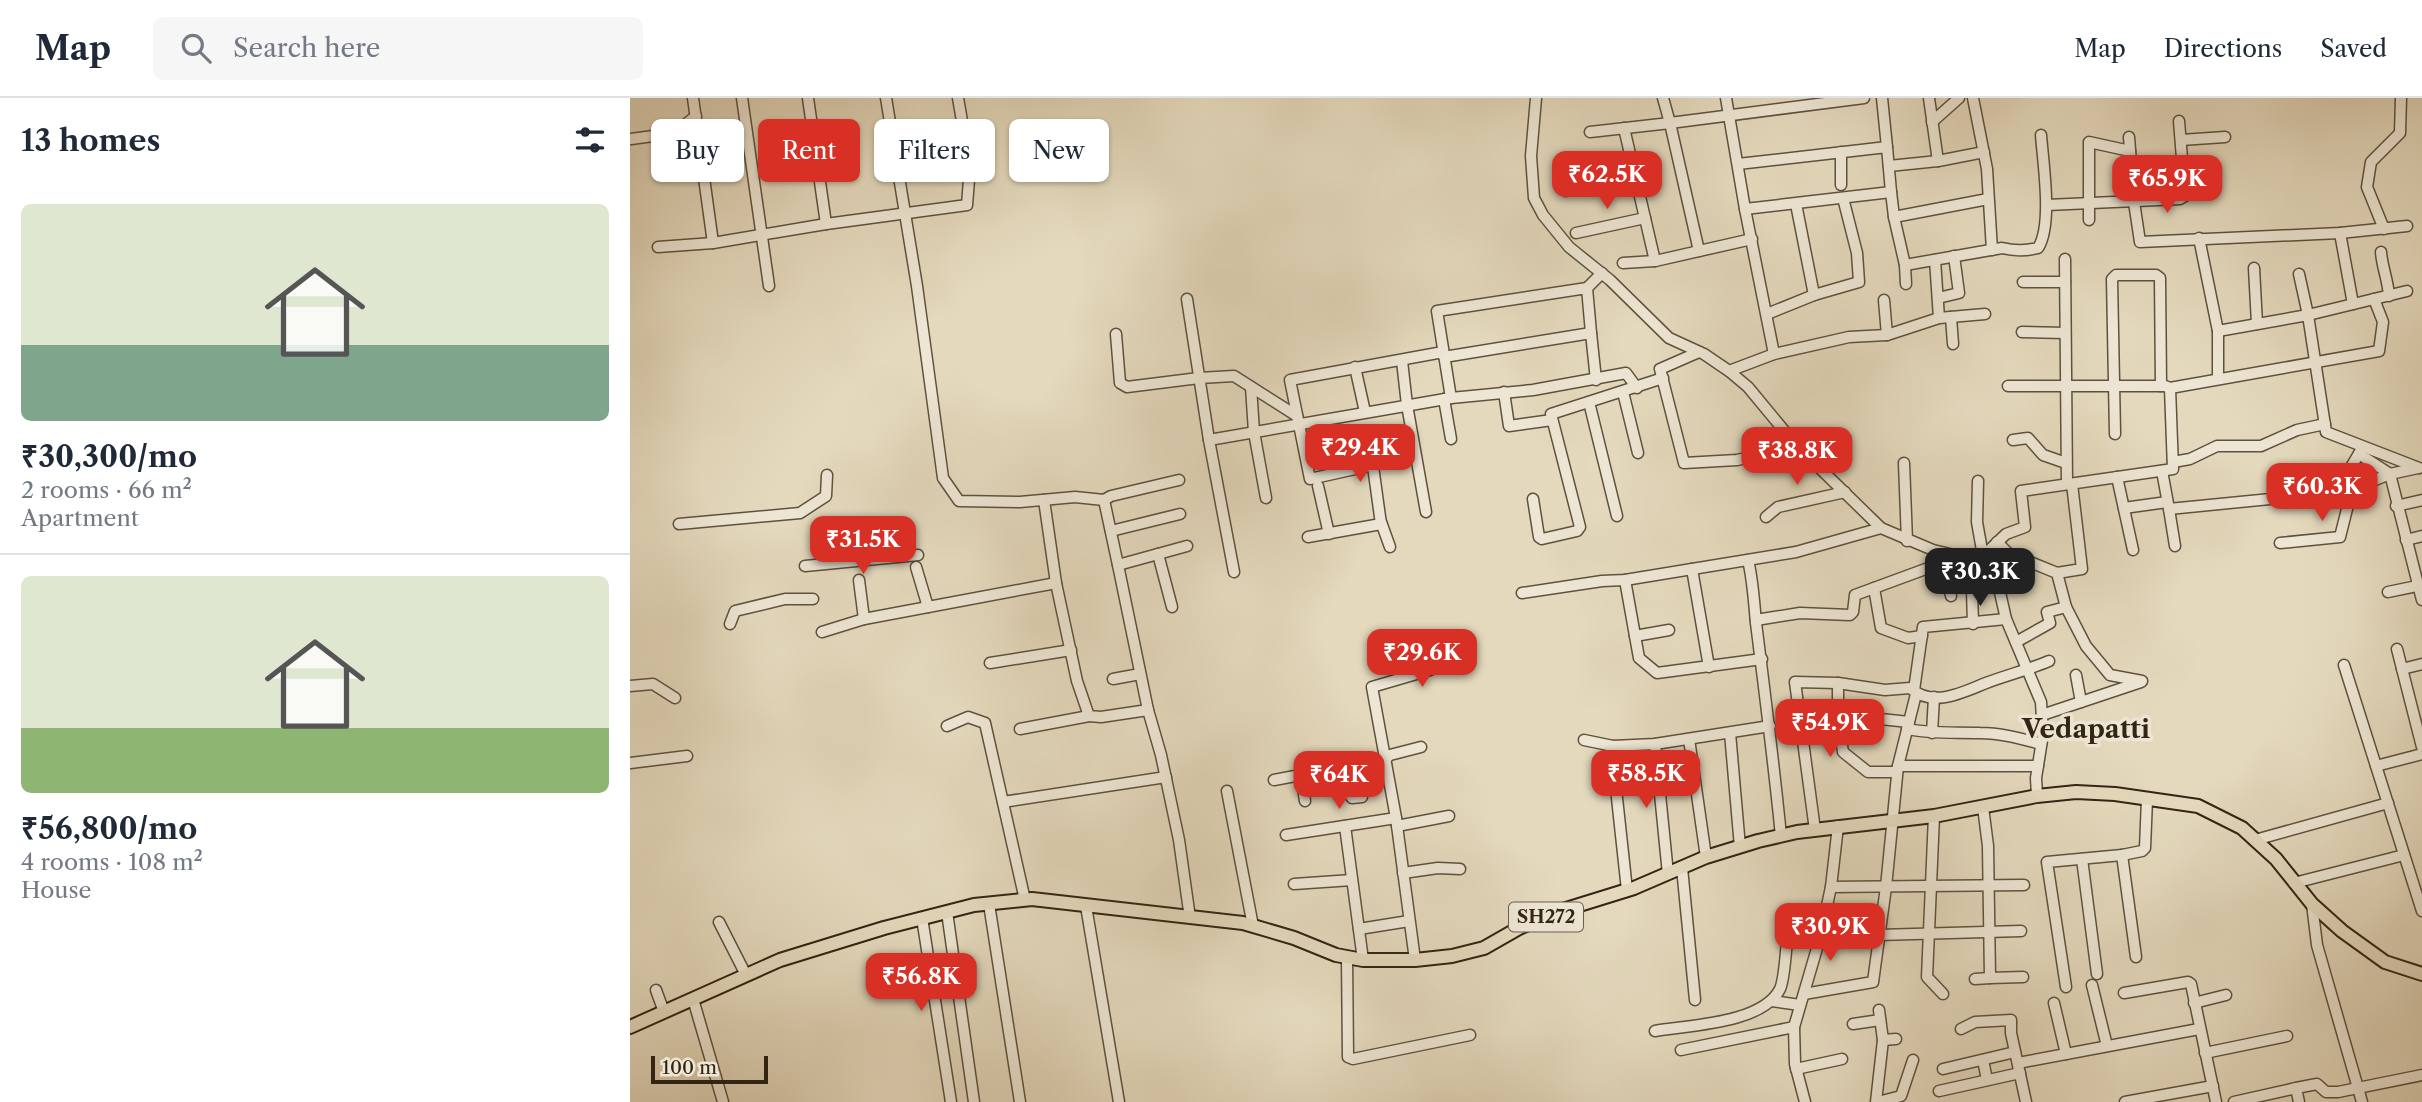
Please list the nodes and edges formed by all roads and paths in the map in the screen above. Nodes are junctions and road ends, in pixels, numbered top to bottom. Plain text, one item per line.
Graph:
1 (693, 98) edge
2 (742, 98) edge
3 (808, 98) edge
4 (886, 98) edge
5 (958, 98) edge
6 (1536, 98) edge
7 (1663, 98) edge
8 (1726, 98) edge
9 (1864, 98) edge
10 (1882, 98) edge
11 (1929, 98) edge
12 (1959, 98) edge
13 (1973, 98) edge
14 (2401, 98) edge
15 (1826, 101) edge
16 (1729, 115) junction
17 (696, 116) junction
18 (2179, 121) dead end
19 (1670, 122) junction
20 (1933, 122) junction
21 (1624, 128) junction
22 (1590, 132) dead end
23 (2041, 135) dead end
24 (2129, 137) dead end
25 (2225, 137) dead end
26 (631, 139) edge
27 (2181, 140) junction
28 (1887, 147) junction
29 (2130, 151) junction
30 (1841, 152) junction
31 (1984, 152) junction
32 (1938, 161) junction
33 (1738, 164) junction
34 (1889, 166) junction
35 (1635, 176) junction
36 (1841, 185) dead end
37 (1566, 191) dead end
38 (1891, 192) junction
39 (1843, 198) junction
40 (1988, 199) junction
41 (2134, 202) junction
42 (1796, 204) junction
43 (2088, 204) junction
44 (2047, 205) junction
45 (1745, 209) junction
46 (904, 214) junction
47 (1894, 217) junction
48 (1645, 218) junction
49 (2089, 220) dead end
50 (826, 224) junction
51 (2407, 226) dead end
52 (2384, 229) junction
53 (1576, 233) dead end
54 (2340, 233) junction
55 (763, 235) junction
56 (2199, 238) junction
57 (1752, 239) junction
58 (713, 243) junction
59 (658, 247) dead end
60 (1992, 250) junction
61 (1699, 251) junction
62 (2381, 252) dead end
63 (1954, 256) junction
64 (2065, 259) dead end
65 (1935, 260) junction
66 (1655, 261) junction
67 (1623, 263) dead end
68 (1905, 265) junction
69 (2254, 268) dead end
70 (1602, 273) junction
71 (2299, 274) dead end
72 (2023, 282) dead end
73 (2065, 282) junction
74 (1906, 284) dead end
75 (769, 286) dead end
76 (1587, 288) junction
77 (2407, 291) dead end
78 (1814, 295) junction
79 (2389, 296) junction
80 (1938, 298) junction
81 (1186, 299) dead end
82 (2374, 299) junction
83 (1884, 300) dead end
84 (2353, 304) junction
85 (1767, 314) junction
86 (1985, 314) dead end
87 (2308, 315) junction
88 (1951, 317) junction
89 (1939, 318) junction
90 (2257, 324) junction
91 (2218, 331) junction
92 (2022, 332) dead end
93 (1591, 333) junction
94 (2065, 333) junction
95 (1116, 334) dead end
96 (1887, 335) junction
97 (1953, 344) dead end
98 (1699, 352) junction
99 (1443, 354) junction
100 (1774, 354) junction
101 (1402, 361) junction
102 (2316, 363) junction
103 (1355, 367) junction
104 (1729, 371) junction
105 (1199, 378) junction
106 (1663, 378) junction
107 (2218, 379) junction
108 (1596, 380) junction
109 (2065, 384) junction
110 (2114, 385) junction
111 (2008, 386) dead end
112 (1251, 387) junction
113 (2165, 387) junction
114 (1637, 388) junction
115 (1504, 392) junction
116 (1623, 392) junction
117 (1447, 398) junction
118 (1589, 402) junction
119 (1407, 405) junction
120 (1366, 412) junction
121 (1298, 420) junction
122 (1552, 420) junction
123 (2325, 424) junction
124 (1255, 432) junction
125 (2115, 434) dead end
126 (1451, 439) dead end
127 (1209, 440) junction
128 (2013, 440) dead end
129 (1797, 447) junction
130 (2361, 450) junction
131 (1415, 451) junction
132 (1638, 453) dead end
133 (2173, 462) junction
134 (1904, 463) dead end
135 (2066, 463) junction
136 (1373, 465) junction
137 (2421, 468) edge
138 (2162, 471) junction
139 (2349, 471) junction
140 (2390, 474) junction
141 (827, 475) dead end
142 (2118, 477) junction
143 (1179, 480) dead end
144 (1978, 481) dead end
145 (2069, 484) junction
146 (2364, 484) junction
147 (1318, 486) dead end
148 (2352, 489) junction
149 (2337, 491) junction
150 (1845, 492) junction
151 (1266, 498) dead end
152 (1533, 499) dead end
153 (1044, 500) junction
154 (1104, 500) junction
155 (2422, 500) edge
156 (2168, 506) junction
157 (2396, 506) junction
158 (2124, 508) junction
159 (1426, 512) dead end
160 (1180, 514) dead end
161 (1618, 516) dead end
162 (1766, 517) dead end
163 (1381, 522) junction
164 (678, 524) dead end
165 (1881, 528) junction
166 (1111, 531) junction
167 (1329, 534) junction
168 (2422, 536) edge
169 (1308, 537) dead end
170 (2406, 540) junction
171 (1907, 541) junction
172 (1997, 542) junction
173 (2280, 544) dead end
174 (1187, 546) dead end
175 (1391, 547) dead end
176 (2175, 547) dead end
177 (2133, 550) dead end
178 (1158, 554) junction
179 (918, 555) dead end
180 (1954, 555) junction
181 (1983, 556) junction
182 (1748, 560) junction
183 (1943, 561) junction
184 (1118, 565) junction
185 (805, 566) dead end
186 (916, 567) dead end
187 (1692, 569) junction
188 (1234, 572) dead end
189 (2057, 573) junction
190 (859, 580) dead end
191 (1625, 580) junction
192 (1056, 583) junction
193 (2420, 585) edge
194 (1874, 588) junction
195 (1972, 590) dead end
196 (2388, 592) dead end
197 (1522, 593) dead end
198 (1951, 596) dead end
199 (813, 599) dead end
200 (2422, 600) edge
201 (928, 607) junction
202 (1172, 607) dead end
203 (2066, 607) junction
204 (864, 619) junction
205 (2006, 619) junction
206 (1756, 621) junction
207 (730, 624) dead end
208 (1973, 624) junction
209 (1669, 629) dead end
210 (822, 632) dead end
211 (1636, 636) junction
212 (1922, 636) junction
213 (2016, 642) junction
214 (2397, 649) dead end
215 (1071, 650) junction
216 (1435, 652) dead end
217 (1762, 659) junction
218 (2049, 662) dead end
219 (990, 663) dead end
220 (2422, 664) edge
221 (2344, 666) dead end
222 (1709, 667) junction
223 (2402, 669) junction
224 (2027, 670) junction
225 (1140, 674) junction
226 (2076, 675) dead end
227 (1113, 679) dead end
228 (1838, 683) junction
229 (630, 686) edge
230 (1915, 692) junction
231 (1934, 697) junction
232 (675, 698) dead end
233 (2081, 702) junction
234 (2417, 709) edge
235 (1148, 710) junction
236 (2042, 715) junction
237 (1089, 716) junction
238 (1839, 720) junction
239 (947, 726) dead end
240 (1770, 726) junction
241 (1908, 726) junction
242 (1020, 729) dead end
243 (1730, 733) junction
244 (1931, 733) junction
245 (1689, 739) junction
246 (1584, 740) dead end
247 (1655, 744) junction
248 (2041, 744) junction
249 (1613, 746) junction
250 (1421, 747) dead end
251 (2422, 747) edge
252 (2422, 754) edge
253 (687, 756) dead end
254 (1385, 762) junction
255 (630, 763) edge
256 (1342, 766) junction
257 (2038, 766) junction
258 (2376, 766) junction
259 (1898, 769) junction
260 (1301, 775) junction
261 (1166, 777) junction
262 (1274, 780) dead end
263 (1227, 790) dead end
264 (1362, 796) dead end
265 (2037, 796) junction
266 (2147, 799) junction
267 (1003, 802) junction
268 (1305, 802) dead end
269 (2388, 803) junction
270 (1983, 807) junction
271 (1449, 816) dead end
272 (1934, 816) junction
273 (1893, 821) junction
274 (1397, 822) junction
275 (1345, 826) junction
276 (1838, 827) junction
277 (1815, 830) junction
278 (1286, 835) dead end
279 (1781, 836) junction
280 (2255, 840) junction
281 (1740, 847) junction
282 (2122, 855) junction
283 (2404, 855) junction
284 (1706, 857) junction
285 (2082, 859) junction
286 (1682, 868) junction
287 (1460, 869) dead end
288 (1403, 873) junction
289 (1668, 874) junction
290 (1352, 880) junction
291 (2294, 883) junction
292 (1294, 884) dead end
293 (1988, 884) junction
294 (2024, 885) dead end
295 (1932, 886) junction
296 (1831, 887) junction
297 (1886, 887) junction
298 (1627, 890) junction
299 (1026, 900) junction
300 (989, 904) junction
301 (2312, 904) junction
302 (1086, 906) junction
303 (2422, 911) edge
304 (947, 912) junction
305 (1826, 913) junction
306 (922, 918) junction
307 (1189, 918) junction
308 (1409, 920) junction
309 (719, 922) dead end
310 (1253, 926) junction
311 (1359, 929) junction
312 (2021, 931) dead end
313 (1990, 932) junction
314 (1878, 934) junction
315 (1929, 934) junction
316 (1821, 938) junction
317 (1347, 957) junction
318 (2136, 957) dead end
319 (1363, 960) junction
320 (1415, 960) junction
321 (2097, 974) dead end
322 (2422, 974) edge
323 (746, 975) junction
324 (2023, 977) dead end
325 (1990, 978) junction
326 (1975, 979) dead end
327 (2092, 985) dead end
328 (2066, 987) dead end
329 (656, 990) dead end
330 (2124, 993) dead end
331 (1943, 994) dead end
332 (2226, 995) dead end
333 (693, 999) junction
334 (1802, 999) junction
335 (1695, 1000) dead end
336 (1772, 1001) junction
337 (2054, 1003) dead end
338 (2194, 1003) junction
339 (664, 1012) junction
340 (1853, 1024) dead end
341 (630, 1027) edge
342 (1794, 1027) junction
343 (1961, 1029) dead end
344 (2199, 1029) junction
345 (1654, 1031) dead end
346 (1470, 1035) dead end
347 (2287, 1036) dead end
348 (1896, 1039) dead end
349 (1883, 1040) junction
350 (2107, 1046) junction
351 (1681, 1049) dead end
352 (2015, 1052) junction
353 (2205, 1053) junction
354 (2066, 1054) junction
355 (1842, 1059) dead end
356 (1913, 1060) dead end
357 (1983, 1060) junction
358 (2019, 1068) junction
359 (1796, 1069) junction
360 (1943, 1069) dead end
361 (2422, 1075) edge
362 (1987, 1080) junction
363 (2213, 1086) junction
364 (2296, 1088) junction
365 (2360, 1088) junction
366 (1939, 1091) dead end
367 (1802, 1101) edge
368 (723, 1102) edge
369 (951, 1102) edge
370 (974, 1102) edge
371 (1020, 1102) edge
372 (1119, 1102) edge
373 (1877, 1102) edge
374 (2026, 1102) edge
375 (2125, 1102) edge
376 (2216, 1102) edge
377 (2234, 1102) edge
378 (2299, 1102) edge
379 (2362, 1102) edge

1 - 17 street
2 - 55 street
3 - 50 street
4 - 46 street
5 - 46 street
6 - 70 street
7 - 19 street
8 - 16 street
9 - 15 street
10 - 28 street
11 - 20 street
12 - 20 street
13 - 31 street
14 - 52 street
15 - 16 street
16 - 19 street
16 - 33 street
17 - 26 street
17 - 58 street
18 - 27 street
19 - 21 street
19 - 61 street
20 - 32 street
21 - 22 street
21 - 35 street
23 - 44 street
24 - 29 street
25 - 27 street
27 - 41 street
28 - 30 street
28 - 34 street
29 - 41 street
29 - 43 street
30 - 33 street
30 - 36 street
31 - 32 street
31 - 40 street
32 - 34 street
33 - 45 street
34 - 38 street
35 - 37 street
35 - 48 street
38 - 39 street
38 - 47 street
39 - 42 street
39 - 78 street
40 - 47 street
40 - 60 street
41 - 43 street
41 - 56 street
42 - 45 street
42 - 78 street
43 - 44 street
43 - 49 street
44 - 60 street
45 - 57 street
46 - 50 street
46 - 153 street
47 - 68 street
48 - 53 street
48 - 66 street
50 - 55 street
51 - 52 street
52 - 54 street
54 - 56 street
54 - 84 street
55 - 58 street
55 - 75 street
56 - 91 street
57 - 61 street
57 - 85 street
58 - 59 street
60 - 63 street
61 - 66 street
62 - 79 street
63 - 65 street
63 - 80 street
64 - 73 street
65 - 68 street
65 - 80 street
66 - 67 street
68 - 74 street
69 - 90 street
70 - 76 street
70 - 98 street
71 - 87 street
72 - 73 street
73 - 94 street
76 - 93 street
76 - 99 street
77 - 79 street
78 - 85 street
79 - 82 street
80 - 89 street
81 - 105 street
82 - 84 street
82 - 102 street
83 - 96 street
84 - 87 street
85 - 100 street
86 - 88 street
87 - 90 street
87 - 102 street
88 - 89 street
88 - 97 street
89 - 96 street
90 - 91 street
91 - 107 street
92 - 94 street
93 - 99 street
93 - 108 street
94 - 109 street
95 - 105 street
96 - 100 street
98 - 104 street
98 - 106 street
99 - 101 street
99 - 117 street
100 - 104 street
101 - 103 street
101 - 119 street
102 - 107 street
102 - 123 street
103 - 120 street
103 - 121 street
104 - 129 street
105 - 112 street
105 - 127 street
106 - 114 street
106 - 129 street
107 - 113 street
108 - 114 street
108 - 115 street
109 - 110 street
109 - 111 street
109 - 135 street
110 - 113 street
110 - 113 street
110 - 125 street
112 - 121 street
112 - 124 street
113 - 133 street
114 - 116 street
115 - 117 street
115 - 122 street
116 - 118 street
116 - 132 street
117 - 119 street
117 - 126 street
118 - 122 street
118 - 161 street
119 - 120 street
119 - 131 street
120 - 121 street
121 - 124 street
121 - 136 street
122 - 152 street
123 - 130 street
123 - 133 street
124 - 127 street
124 - 151 street
127 - 188 street
128 - 135 street
129 - 150 street
130 - 137 street
130 - 139 street
130 - 140 street
131 - 136 street
131 - 159 street
133 - 138 street
134 - 171 street
135 - 145 street
136 - 163 street
137 - 140 street
138 - 142 street
138 - 156 street
139 - 146 street
139 - 149 street
140 - 146 street
140 - 157 street
141 - 164 street
142 - 145 street
142 - 158 street
143 - 154 street
144 - 181 street
145 - 172 street
145 - 189 street
146 - 148 street
147 - 167 street
148 - 149 street
148 - 173 street
149 - 156 street
150 - 162 street
150 - 165 street
153 - 154 street
153 - 192 street
154 - 166 street
155 - 157 street
156 - 158 street
156 - 176 street
157 - 170 street
158 - 177 street
160 - 166 street
163 - 167 street
163 - 175 street
165 - 171 street
165 - 182 street
166 - 184 street
167 - 169 street
168 - 170 street
170 - 193 street
171 - 180 street
172 - 181 street
172 - 189 street
174 - 178 street
178 - 184 street
178 - 202 street
179 - 185 street
180 - 181 street
180 - 183 street
181 - 205 street
182 - 187 street
182 - 206 street
183 - 194 street
183 - 198 street
184 - 225 street
186 - 201 street
187 - 191 street
187 - 222 street
189 - 203 street
190 - 204 street
191 - 197 street
191 - 211 street
192 - 201 street
192 - 215 street
193 - 196 street
193 - 200 street
194 - 206 street
194 - 212 street
195 - 208 street
199 - 207 street
201 - 204 street
203 - 213 street
203 - 233 street
204 - 210 street
205 - 208 street
205 - 213 street
206 - 217 street
208 - 212 street
209 - 211 street
211 - 222 street
212 - 230 street
213 - 224 street
214 - 223 street
215 - 219 street
215 - 237 street
216 - 254 street
217 - 222 street
217 - 240 street
218 - 224 street
220 - 223 street
221 - 258 street
223 - 234 street
224 - 231 street
224 - 236 street
225 - 227 street
225 - 235 street
226 - 233 street
228 - 230 street
228 - 238 street
228 - 277 street
229 - 232 street
230 - 231 street
230 - 241 street
231 - 244 street
233 - 236 street
234 - 251 street
235 - 237 street
235 - 261 street
236 - 248 street
237 - 242 street
238 - 241 street
238 - 259 street
239 - 267 street
240 - 243 street
240 - 279 street
241 - 244 street
241 - 259 street
243 - 245 street
243 - 281 street
244 - 248 street
245 - 247 street
245 - 284 street
246 - 249 street
247 - 249 street
247 - 289 street
248 - 257 street
249 - 298 street
250 - 254 street
252 - 258 street
253 - 255 street
254 - 256 street
254 - 274 street
256 - 260 street
256 - 264 street
257 - 259 street
257 - 265 street
258 - 269 street
259 - 273 street
260 - 262 street
260 - 268 street
261 - 267 street
261 - 307 street
263 - 310 street
265 - 266 main road, SH272
265 - 270 main road, SH272
266 - 280 main road, SH272
266 - 282 street
267 - 299 street
269 - 280 street
269 - 283 street
270 - 272 main road, SH272
270 - 293 street
271 - 274 street
272 - 273 main road, SH272
272 - 295 street
273 - 276 main road, SH272
273 - 297 street
274 - 275 street
274 - 288 street
275 - 278 street
275 - 290 street
276 - 277 main road, SH272
276 - 296 street
277 - 279 main road, SH272
279 - 281 main road, SH272
280 - 291 main road, SH272
281 - 284 main road, SH272
282 - 285 street
282 - 318 street
283 - 291 street
283 - 303 street
284 - 286 main road, SH272
285 - 321 street
285 - 328 street
286 - 289 main road, SH272
286 - 335 street
287 - 288 street
288 - 308 street
289 - 298 main road, SH272
290 - 292 street
290 - 311 street
291 - 301 main road, SH272
293 - 294 street
293 - 295 street
293 - 313 street
295 - 297 street
295 - 315 street
296 - 297 street
296 - 305 street
297 - 314 street
298 - 320 main road, SH272
299 - 300 main road, SH272
299 - 302 main road, SH272
300 - 304 main road, SH272
300 - 371 street
301 - 322 main road, SH272
301 - 365 street
302 - 307 main road, SH272
302 - 372 street
304 - 306 main road, SH272
304 - 370 street
305 - 316 street
305 - 336 street
306 - 323 main road, SH272
306 - 369 street
307 - 310 main road, SH272
308 - 311 street
308 - 320 street
309 - 323 street
310 - 317 main road, SH272
311 - 319 street
312 - 313 street
313 - 315 street
313 - 325 street
314 - 315 street
314 - 316 street
314 - 334 street
315 - 331 street
316 - 334 street
317 - 319 main road, SH272
317 - 346 street
319 - 320 main road, SH272
323 - 333 main road, SH272
324 - 325 street
325 - 326 street
327 - 350 street
329 - 339 street
330 - 338 street
332 - 338 street
333 - 339 main road, SH272
333 - 368 street
334 - 336 street
334 - 342 street
336 - 345 street
337 - 354 street
338 - 344 street
339 - 341 main road, SH272
340 - 349 street
342 - 351 street
342 - 359 street
343 - 352 street
344 - 350 street
344 - 353 street
347 - 353 street
348 - 349 street
349 - 373 street
350 - 354 street
352 - 357 street
352 - 358 street
353 - 363 street
354 - 358 street
355 - 359 street
356 - 373 street
357 - 360 street
357 - 362 street
358 - 362 street
358 - 374 street
359 - 367 street
361 - 365 street
362 - 366 street
363 - 375 street
363 - 376 street
364 - 365 street
364 - 377 street
364 - 378 street
365 - 379 street

